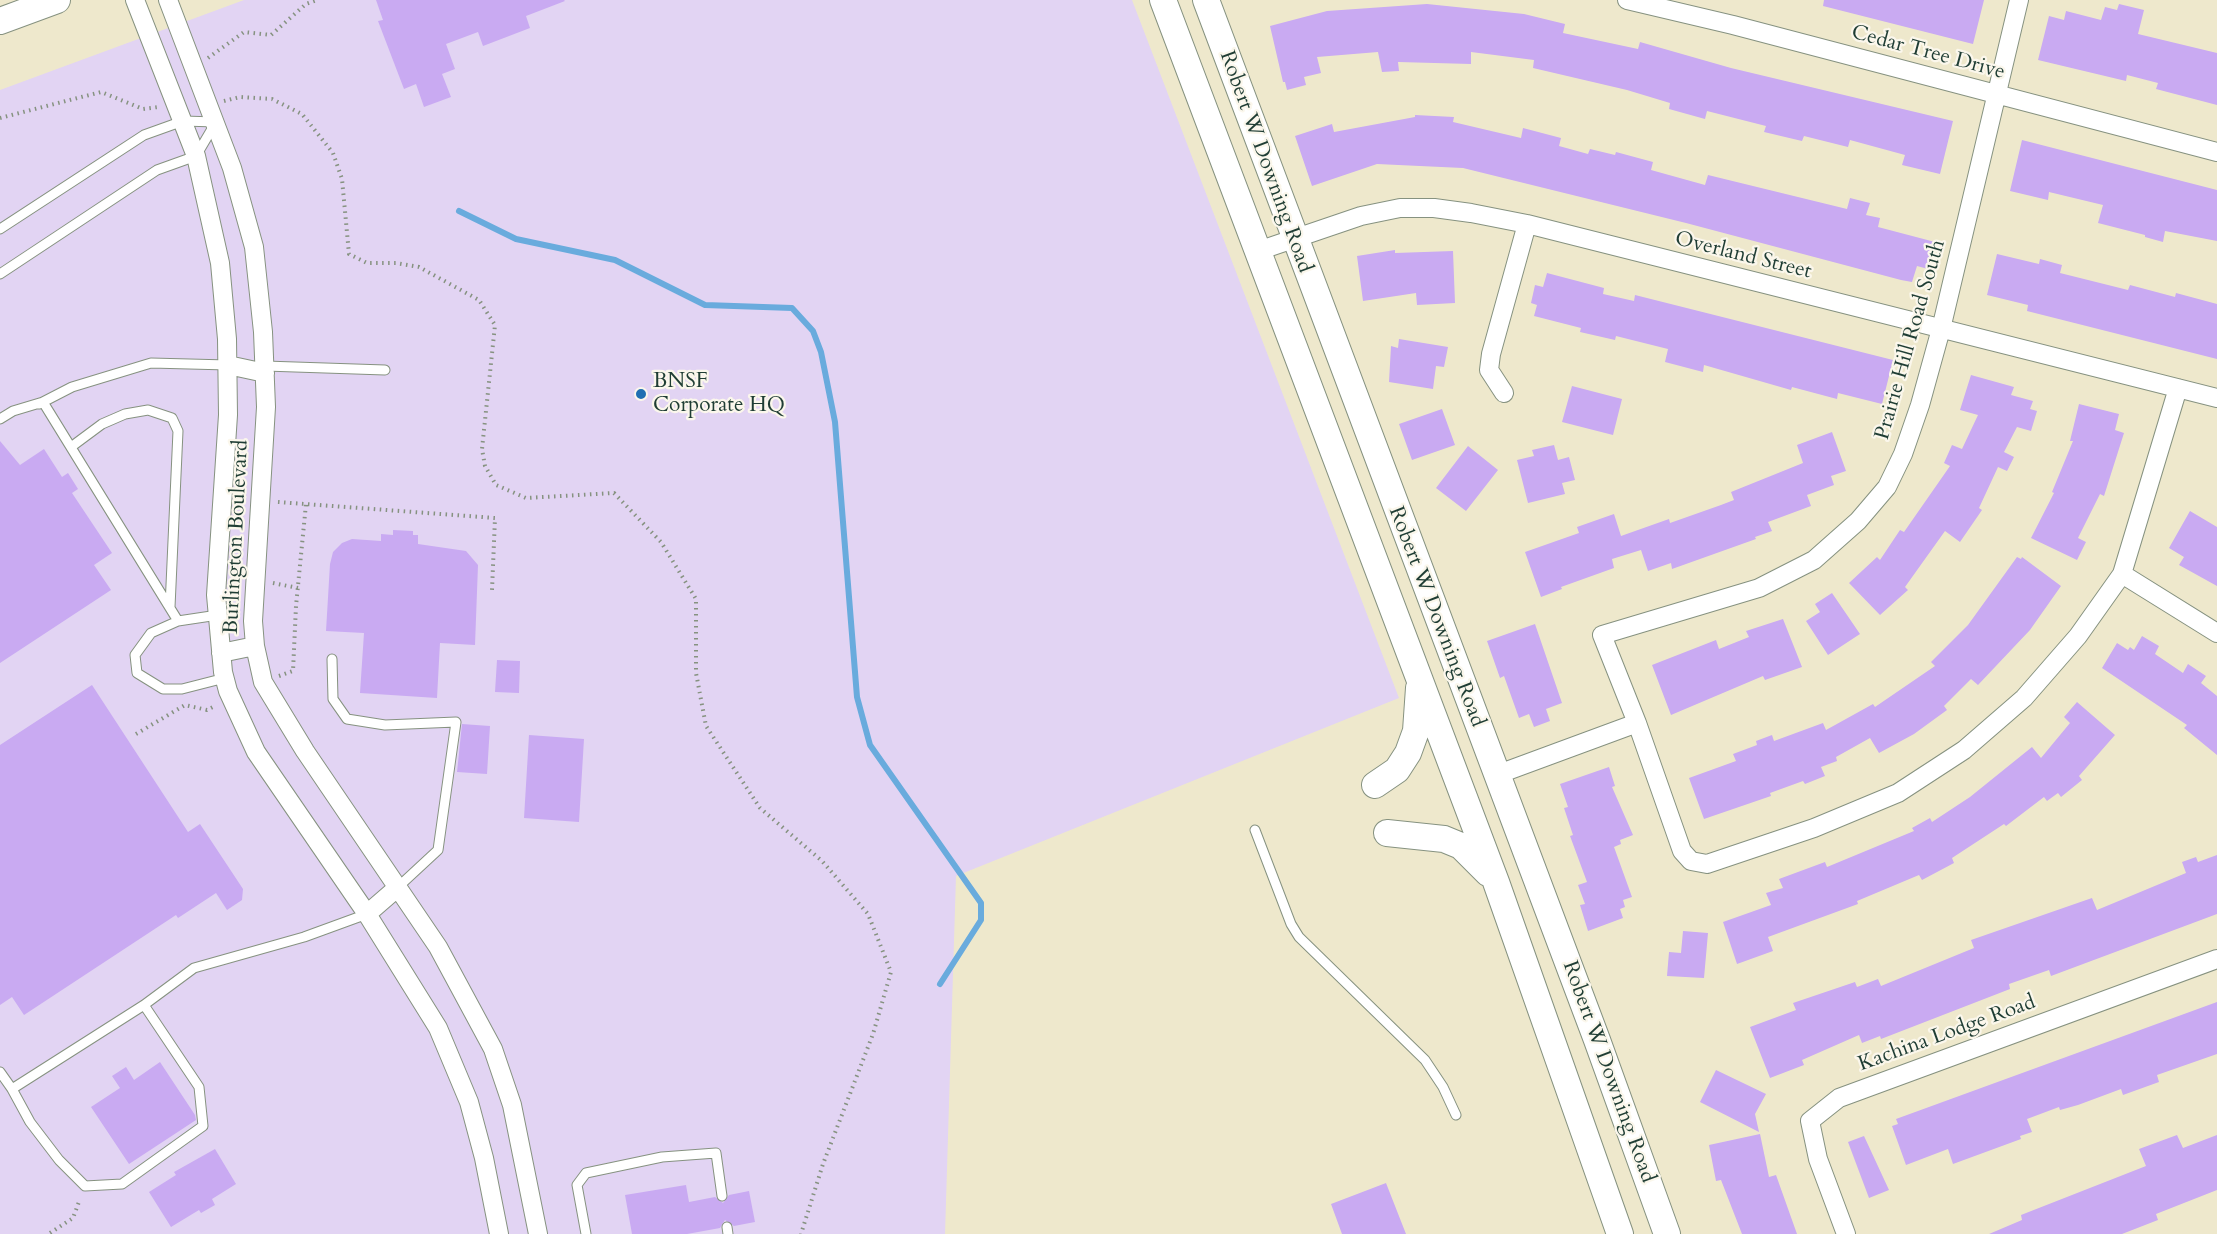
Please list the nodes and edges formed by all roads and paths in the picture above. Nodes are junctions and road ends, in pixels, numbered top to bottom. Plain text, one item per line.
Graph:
1 (57, 0) edge
2 (135, 0) edge
3 (168, 0) edge
4 (317, 0) edge
5 (1163, 0) edge
6 (1627, 0) edge
7 (2019, 0) edge
8 (1210, 1) edge
9 (0, 21) edge
10 (194, 65) junction
11 (1997, 95) junction
12 (209, 104) junction
13 (179, 113) junction
14 (0, 118) edge
15 (216, 122) junction
16 (2217, 152) edge
17 (196, 156) junction
18 (1527, 224) junction
19 (0, 229) edge
20 (1293, 237) junction
21 (1258, 251) junction
22 (0, 274) edge
23 (1941, 329) junction
24 (228, 365) junction
25 (265, 369) junction
26 (385, 370) dead end
27 (2178, 388) junction
28 (1504, 393) dead end
29 (2217, 398) edge
30 (43, 402) junction
31 (0, 419) edge
32 (0, 426) edge
33 (71, 447) junction
34 (262, 505) junction
35 (2122, 574) junction
36 (492, 590) dead end
37 (170, 607) junction
38 (218, 615) junction
39 (178, 621) junction
40 (2217, 633) edge
41 (255, 646) junction
42 (221, 653) junction
43 (332, 659) dead end
44 (225, 678) junction
45 (1419, 678) junction
46 (1636, 723) junction
47 (1496, 775) junction
48 (1375, 784) dead end
49 (1255, 830) dead end
50 (1387, 833) dead end
51 (1496, 882) junction
52 (397, 888) junction
53 (367, 914) junction
54 (2217, 958) edge
55 (144, 1005) junction
56 (0, 1072) edge
57 (12, 1089) junction
58 (1456, 1115) dead end
59 (722, 1196) dead end
60 (80, 1199) dead end
61 (50, 1233) edge
62 (499, 1234) edge
63 (538, 1234) edge
64 (586, 1234) edge
65 (801, 1234) edge
66 (1620, 1234) edge
67 (1667, 1234) edge
68 (1846, 1234) edge

1 - 9 main road
2 - 13 street, Burlington Boulevard
3 - 10 street, Burlington Boulevard
4 - 10 path
5 - 21 main road, Robert W Downing Road
6 - 11 street, Cedar Tree Drive
7 - 11 street, Prairie Hill Road South
8 - 20 main road, Robert W Downing Road
10 - 12 street, Burlington Boulevard
11 - 16 street, Cedar Tree Drive
11 - 23 street, Prairie Hill Road South
12 - 15 street, Burlington Boulevard
12 - 65 path
13 - 14 path
13 - 15 lane
13 - 17 street, Burlington Boulevard
13 - 19 lane
15 - 17 lane
15 - 25 street, Burlington Boulevard
17 - 22 lane
17 - 24 street, Burlington Boulevard
18 - 20 street, Overland Street
18 - 23 street, Overland Street
18 - 28 street
20 - 21 street, Overland Street
20 - 47 main road, Robert W Downing Road
21 - 45 main road, Robert W Downing Road
23 - 27 street, Overland Street
23 - 46 street, Prairie Hill Road South
24 - 25 street
24 - 30 lane
24 - 38 street, Burlington Boulevard
25 - 26 lane
25 - 34 street, Burlington Boulevard
27 - 29 street, Overland Street
27 - 35 street
30 - 31 lane
30 - 32 lane
30 - 33 lane
33 - 37 lane
33 - 37 lane
34 - 36 path
34 - 41 street, Burlington Boulevard
35 - 40 street
35 - 46 street
37 - 39 lane
38 - 39 lane
38 - 42 street, Burlington Boulevard
39 - 44 lane
41 - 42 street
41 - 52 street, Burlington Boulevard
42 - 44 street, Burlington Boulevard
43 - 52 lane
44 - 53 street, Burlington Boulevard
45 - 48 main road
45 - 51 main road, Robert W Downing Road
46 - 47 street
47 - 67 main road, Robert W Downing Road
49 - 58 lane
50 - 51 main road
51 - 66 main road, Robert W Downing Road
52 - 53 street
52 - 63 street, Burlington Boulevard
53 - 55 lane
53 - 62 street, Burlington Boulevard
54 - 68 street, Kachina Lodge Road
55 - 57 lane
55 - 57 lane
56 - 57 lane
59 - 64 lane
60 - 61 path

